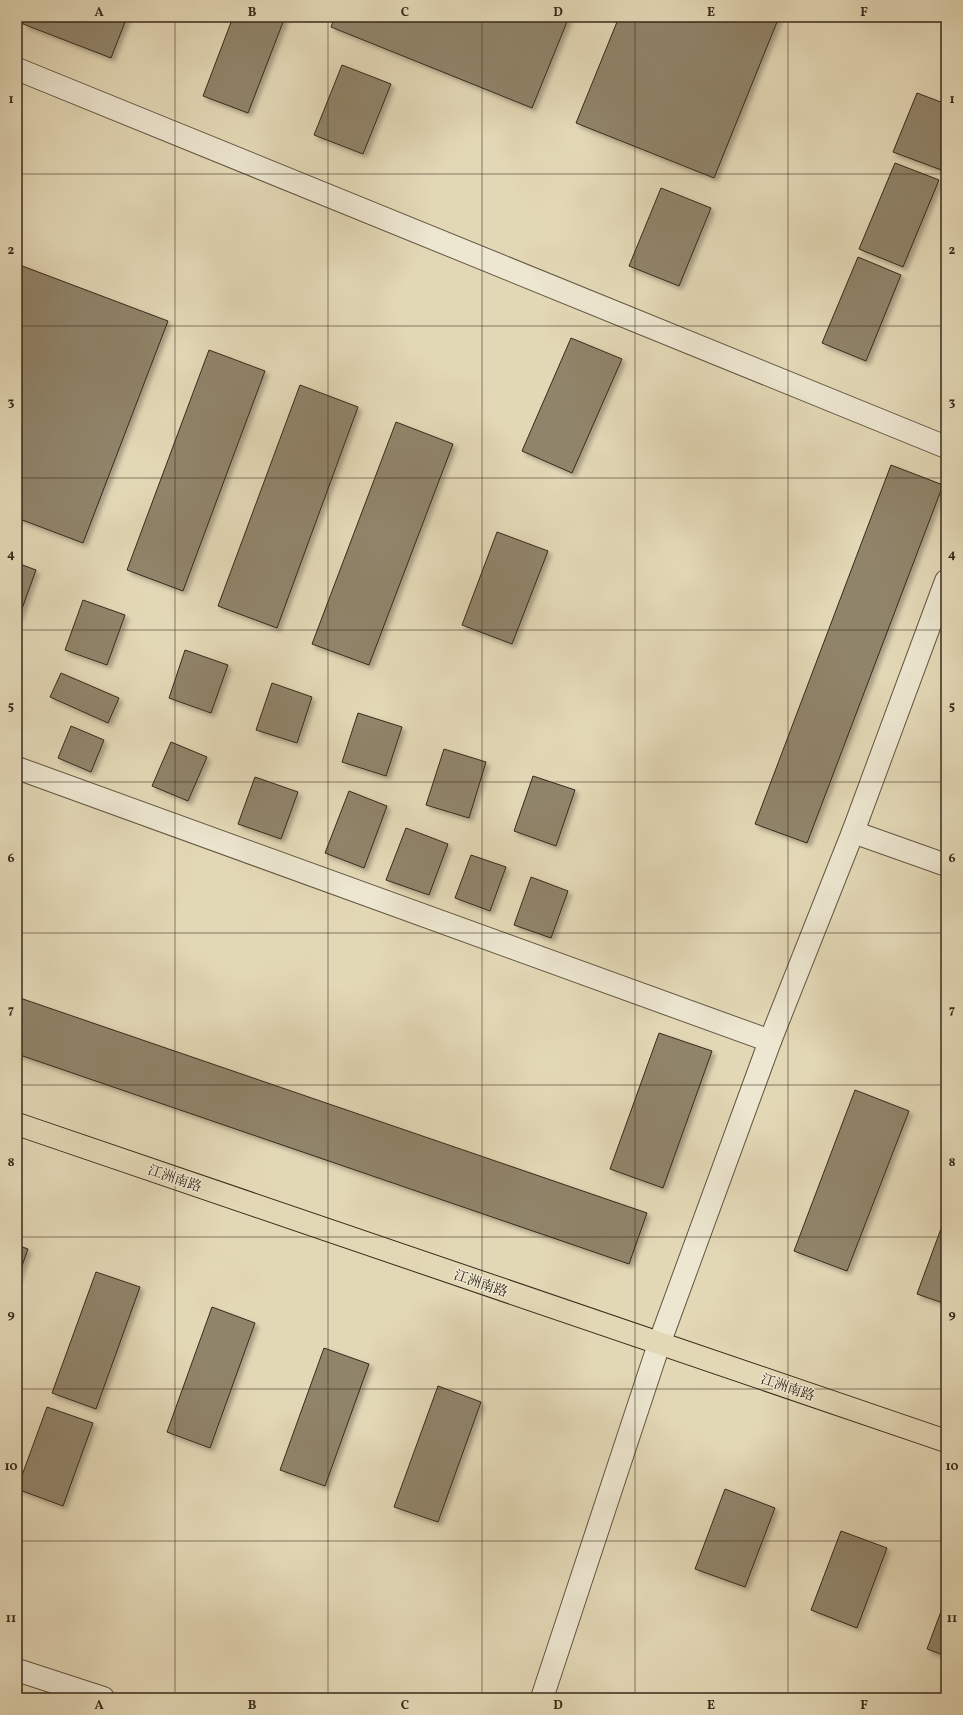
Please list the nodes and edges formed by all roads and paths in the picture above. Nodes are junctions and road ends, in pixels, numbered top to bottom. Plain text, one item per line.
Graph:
1 (17, 69) edge
2 (946, 447) edge
3 (944, 593) edge
4 (17, 768) edge
5 (854, 832) junction
6 (946, 865) edge
7 (770, 1041) junction
8 (17, 1124) edge
9 (659, 1344) junction
10 (946, 1441) edge
11 (17, 1670) edge
12 (103, 1698) edge
13 (542, 1698) edge

1 - 2 street
3 - 5 street
4 - 7 street
5 - 6 street
5 - 7 street
7 - 9 street
8 - 9 main road, 江洲南路
9 - 10 main road, 江洲南路
9 - 13 street
11 - 12 street

